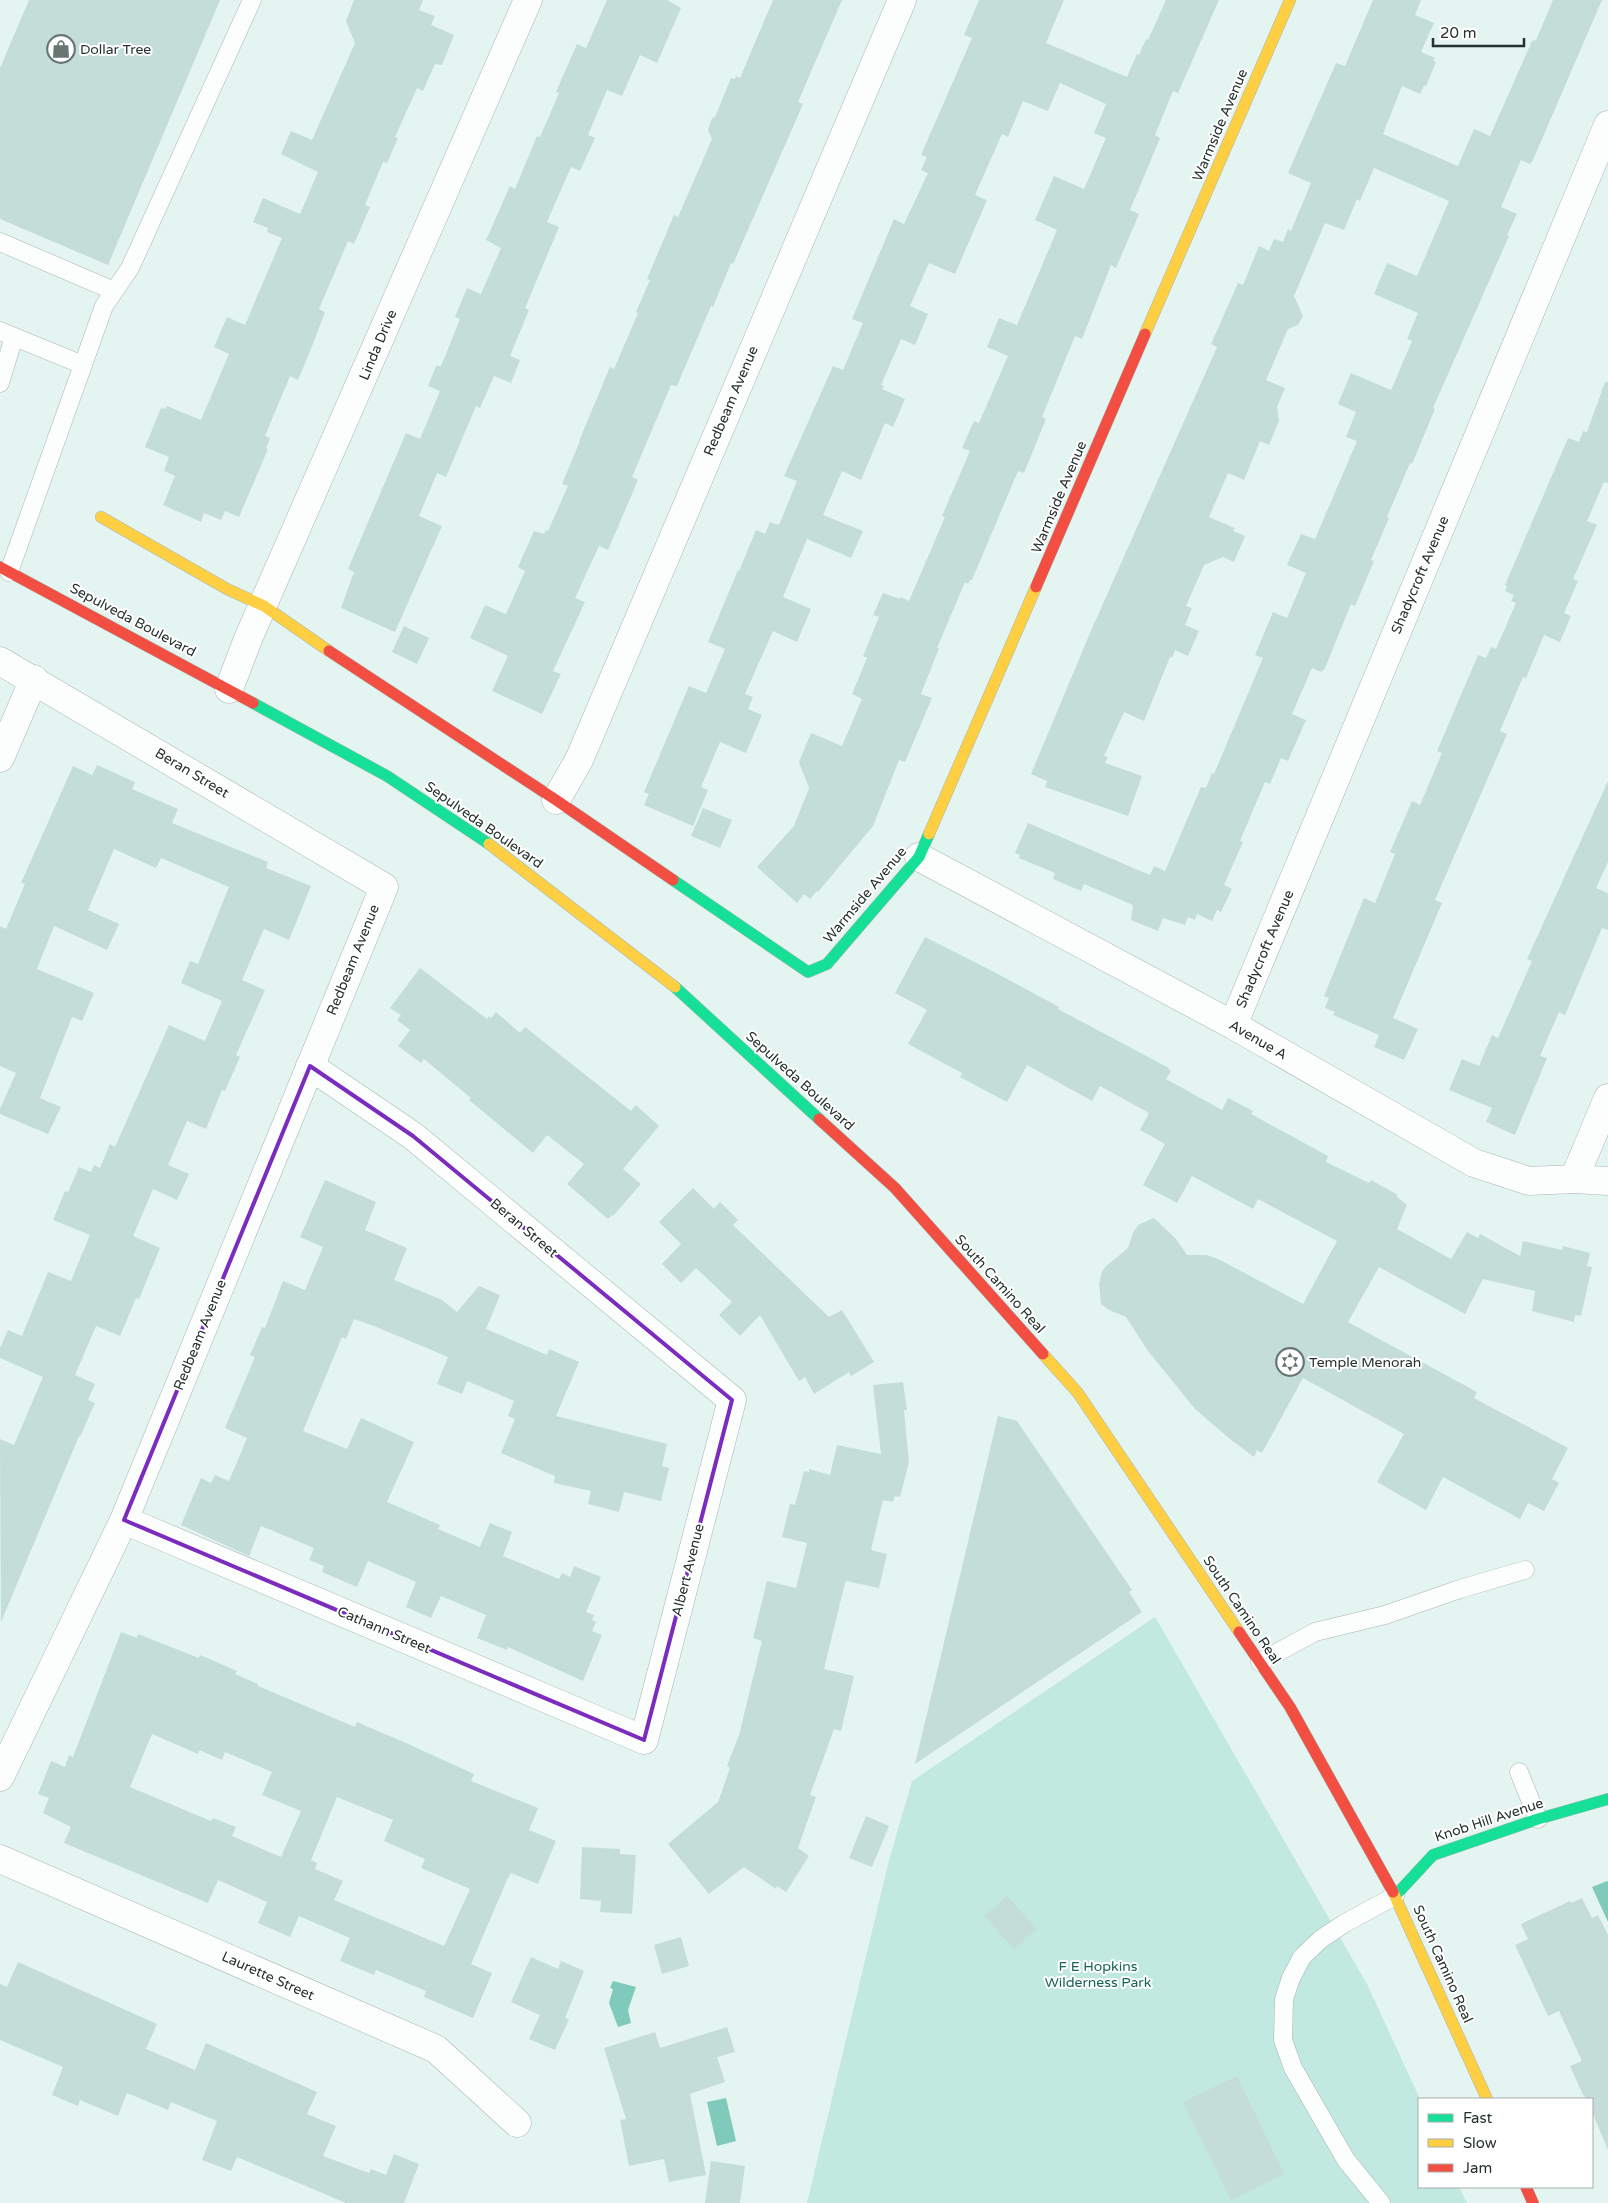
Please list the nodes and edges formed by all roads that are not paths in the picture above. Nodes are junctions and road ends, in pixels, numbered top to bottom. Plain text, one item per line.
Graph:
1 (252, 0) edge
2 (528, 0) edge
3 (902, 0) edge
4 (1290, 0) edge
5 (1608, 125) edge
6 (0, 242) edge
7 (114, 291) junction
8 (7, 334) edge
9 (83, 365) junction
10 (0, 383) edge
11 (101, 517) dead end
12 (4, 569) edge
13 (264, 606) junction
14 (0, 661) edge
15 (34, 680) junction
16 (229, 689) junction
17 (0, 758) edge
18 (556, 800) junction
19 (919, 857) junction
20 (384, 887) joint
21 (1233, 1025) junction
22 (310, 1066) junction
23 (1608, 1098) edge
24 (1574, 1179) junction
25 (1608, 1181) edge
26 (895, 1188) joint
27 (732, 1400) joint
28 (124, 1520) junction
29 (1525, 1570) dead end
30 (1260, 1662) junction
31 (644, 1740) joint
32 (1519, 1772) dead end
33 (0, 1776) edge
34 (1608, 1799) edge
35 (1538, 1819) junction
36 (0, 1860) edge
37 (1395, 1896) junction
38 (1487, 2098) edge
39 (518, 2123) dead end
40 (1526, 2188) edge
41 (1381, 2203) edge
42 (1533, 2203) edge

1 - 7 lane
2 - 13 street, Linda Drive
3 - 18 street, Redbeam Avenue
4 - 19 main road, Warmside Avenue
5 - 21 street, Shadycroft Avenue
6 - 7 lane
7 - 9 lane
8 - 9 lane
8 - 10 lane
9 - 12 lane
11 - 13 main road
12 - 16 main road, Sepulveda Boulevard
13 - 16 street, Linda Drive
13 - 18 main road
14 - 15 street, Beran Street
15 - 17 street
15 - 20 street, Beran Street
16 - 26 main road, Sepulveda Boulevard
18 - 19 main road, Warmside Avenue
19 - 21 street, Avenue A
20 - 22 street, Redbeam Avenue
21 - 24 street, Avenue A
22 - 27 street, Beran Street
22 - 28 street, Redbeam Avenue
23 - 24 street
24 - 25 street, Avenue A
26 - 30 main road, South Camino Real
27 - 31 street, Albert Avenue
28 - 31 street, Cathann Street
28 - 33 street, Redbeam Avenue
29 - 30 lane
30 - 37 main road, South Camino Real
32 - 35 lane
34 - 35 main road, Knob Hill Avenue
35 - 37 main road, Knob Hill Avenue
36 - 39 street, Laurette Street
37 - 38 main road, South Camino Real
37 - 41 lane
40 - 42 main road

